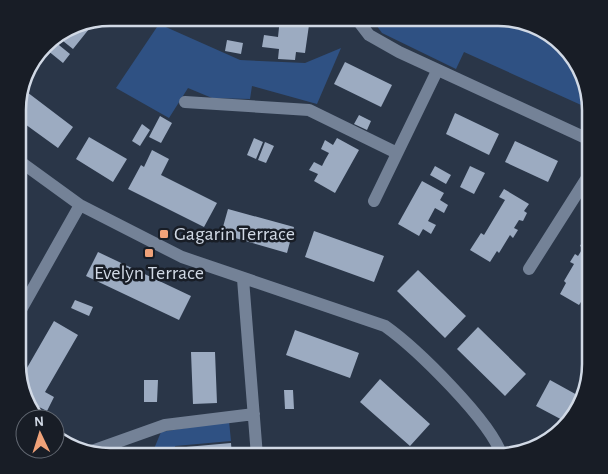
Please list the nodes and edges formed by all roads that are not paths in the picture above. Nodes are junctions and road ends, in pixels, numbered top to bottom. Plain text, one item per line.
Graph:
1 (362, 26) edge
2 (438, 71) junction
3 (185, 102) dead end
4 (582, 136) edge
5 (397, 153) junction
6 (26, 166) edge
7 (582, 186) edge
8 (374, 201) dead end
9 (80, 205) junction
10 (529, 269) dead end
11 (243, 279) junction
12 (26, 301) edge
13 (254, 414) junction
14 (102, 447) edge
15 (256, 448) edge
16 (498, 448) edge

1 - 2 street
2 - 4 street
2 - 5 street
3 - 5 street
5 - 8 street
6 - 9 street
7 - 10 street
9 - 11 street
9 - 12 street
11 - 13 street
11 - 16 street
13 - 14 street
13 - 15 street

